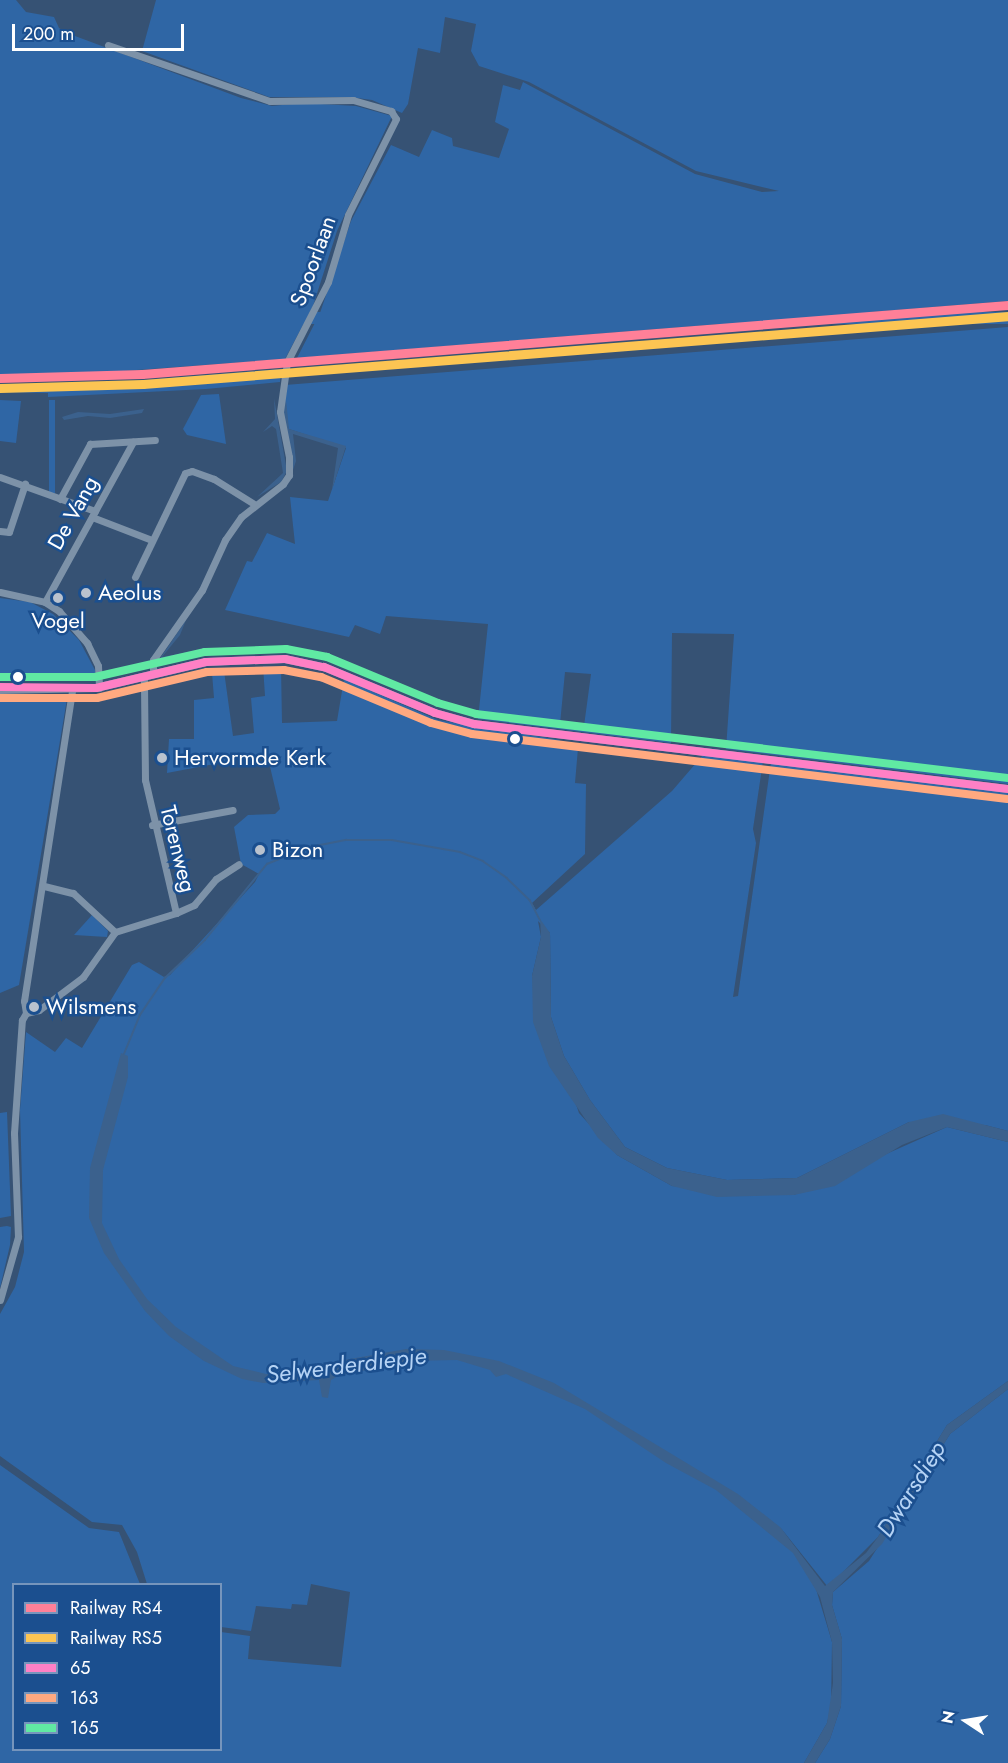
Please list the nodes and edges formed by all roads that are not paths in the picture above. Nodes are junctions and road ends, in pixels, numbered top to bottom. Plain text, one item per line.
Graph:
1 (108, 45) dead end
2 (156, 440) dead end
3 (133, 442) junction
4 (0, 477) edge
5 (25, 484) junction
6 (60, 499) junction
7 (254, 504) junction
8 (93, 514) junction
9 (0, 531) edge
10 (152, 540) junction
11 (135, 577) dead end
12 (0, 592) edge
13 (45, 602) junction
14 (148, 676) junction
15 (99, 688) junction
16 (0, 689) edge
17 (72, 690) junction
18 (1008, 789) edge
19 (233, 810) dead end
20 (152, 825) junction
21 (239, 864) dead end
22 (44, 886) junction
23 (176, 914) junction
24 (115, 932) junction
25 (26, 1013) junction
26 (0, 1300) edge

1 - 7 street, Spoorlaan
2 - 3 street, De Vang
3 - 6 street, De Vang
3 - 8 street, De Vang
4 - 5 street
5 - 6 street
5 - 9 street
6 - 8 street
7 - 10 street
7 - 14 street, Spoorlaan
8 - 10 street
8 - 13 street, De Vang
10 - 11 street
12 - 13 street
13 - 15 street
14 - 15 main road
14 - 18 main road
14 - 20 street, Torenweg
15 - 17 main road
16 - 17 main road
17 - 22 street
19 - 20 street
20 - 23 street, Torenweg
21 - 23 street
22 - 24 street
22 - 25 street
23 - 24 street, Torenweg
24 - 25 street
25 - 26 street

